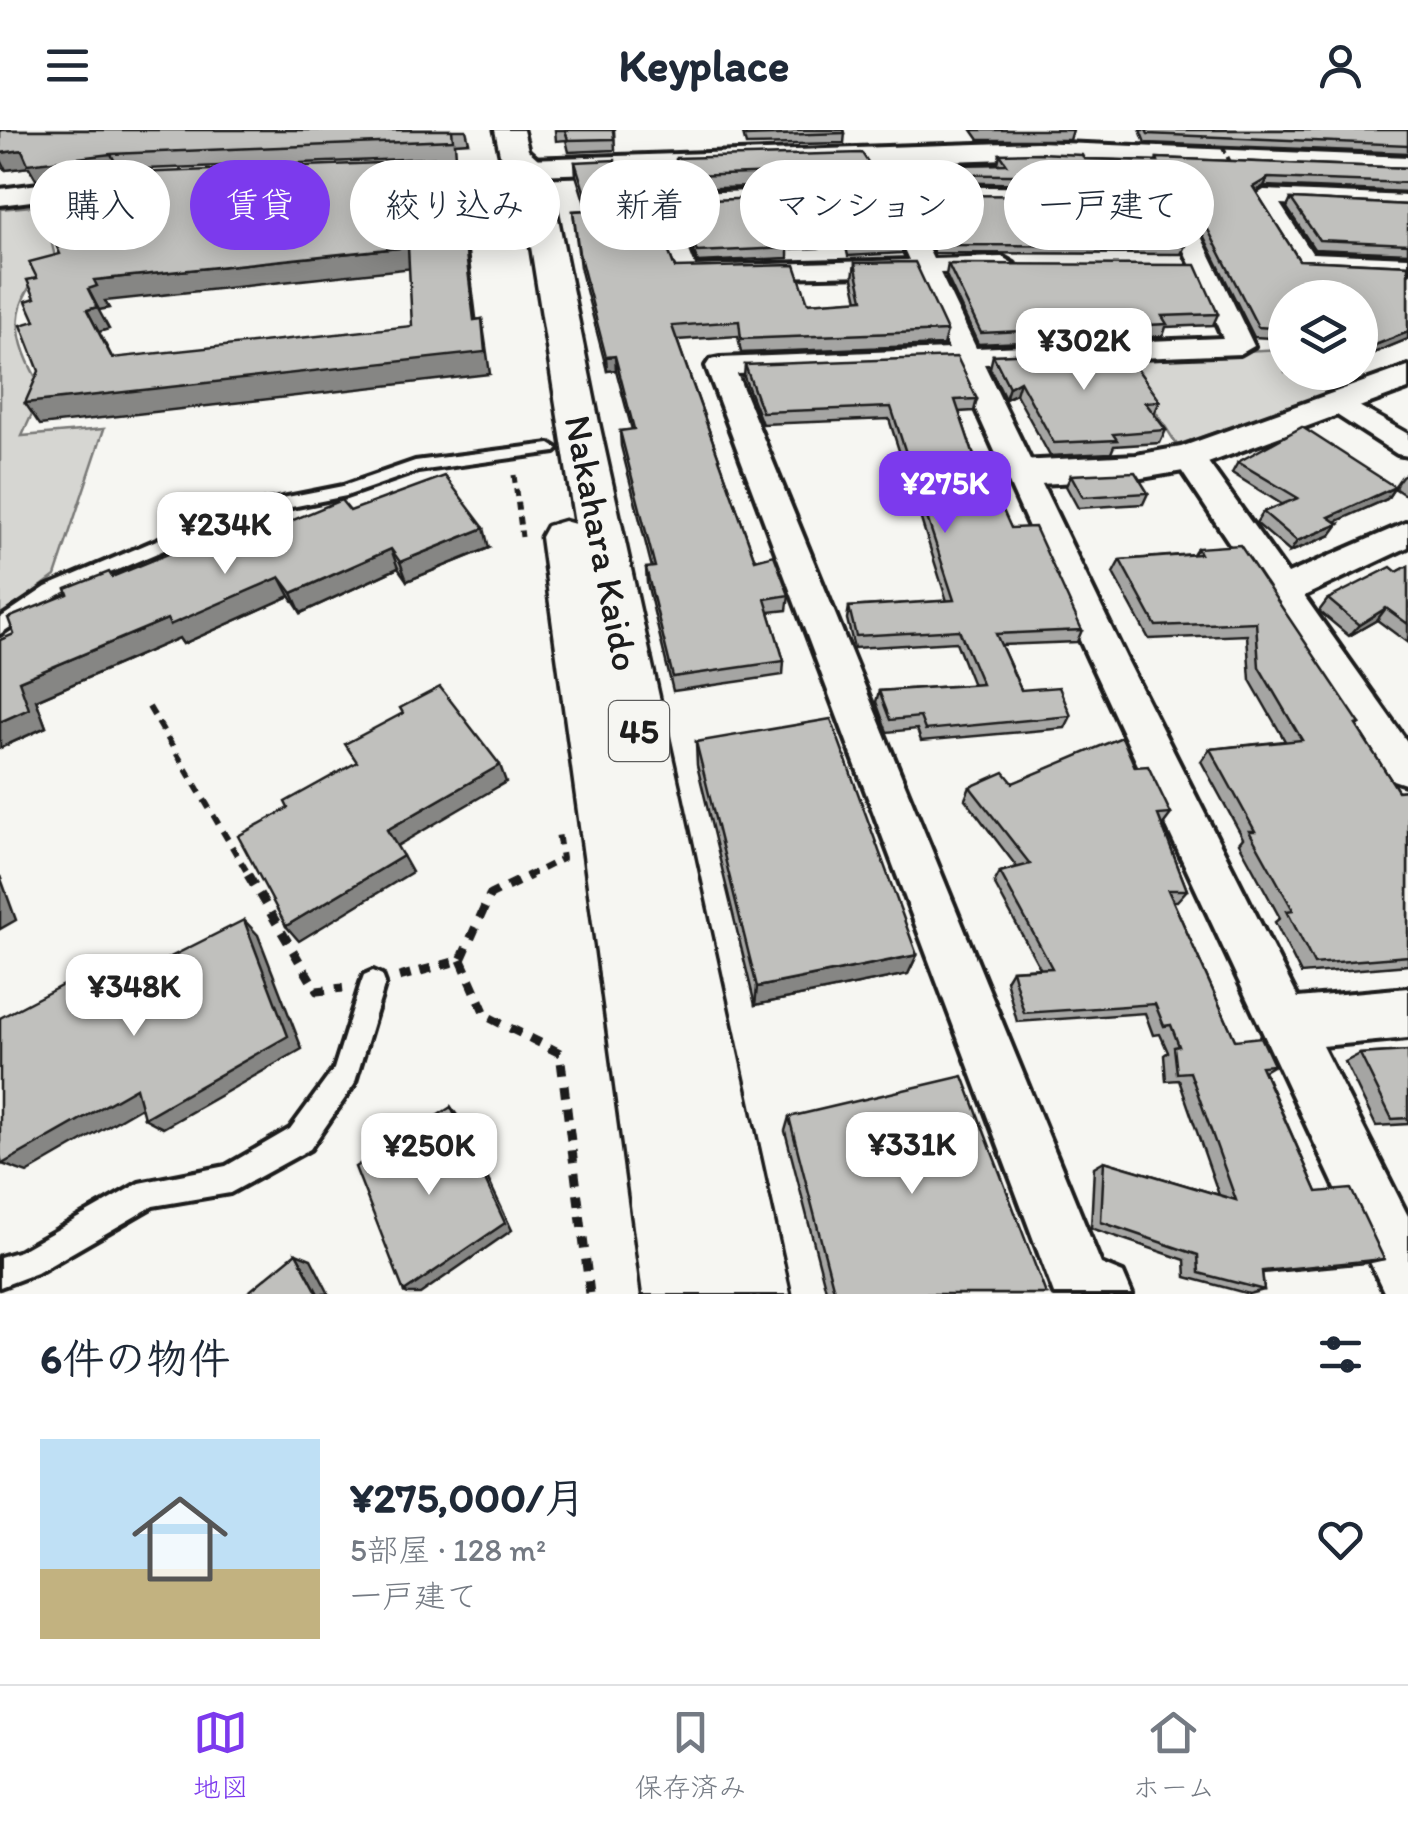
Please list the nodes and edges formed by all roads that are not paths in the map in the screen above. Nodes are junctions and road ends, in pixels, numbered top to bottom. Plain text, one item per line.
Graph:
1 (867, 142) edge
2 (1408, 154) edge
3 (560, 163) edge
4 (1408, 164) edge
5 (350, 168) edge
6 (350, 173) edge
7 (0, 187) edge
8 (984, 193) edge
9 (0, 197) edge
10 (740, 198) edge
11 (1408, 202) edge
12 (534, 250) edge
13 (916, 250) edge
14 (923, 264) junction
15 (1035, 264) edge
16 (1408, 264) edge
17 (1166, 265) edge
18 (1204, 265) junction
19 (518, 266) dead end
20 (966, 356) junction
21 (1408, 377) edge
22 (1336, 402) junction
23 (1408, 447) edge
24 (530, 451) junction
25 (1189, 458) junction
26 (1020, 472) junction
27 (1408, 533) edge
28 (1282, 591) junction
29 (0, 626) edge
30 (1404, 758) edge
31 (374, 984) road end
32 (1408, 1013) edge
33 (1284, 1026) junction
34 (0, 1272) edge
35 (1408, 1278) edge
36 (684, 1294) edge
37 (750, 1294) edge
38 (1102, 1294) edge

1 - 2 street
1 - 3 street
1 - 4 street
5 - 7 street
6 - 9 street
8 - 18 street
10 - 14 street
11 - 16 street
12 - 37 main road, Nakahara Kaido / 45
13 - 14 street
14 - 15 street
14 - 20 street
17 - 18 street
18 - 20 street
19 - 24 main road, Nakahara Kaido / 45
20 - 26 street
20 - 38 street
21 - 22 street
22 - 23 street
22 - 25 street
24 - 29 lane
24 - 36 main road, Nakahara Kaido / 45
25 - 26 street
25 - 28 street
26 - 33 street
27 - 28 street
28 - 30 street
31 - 34 lane
32 - 33 street
33 - 35 street

